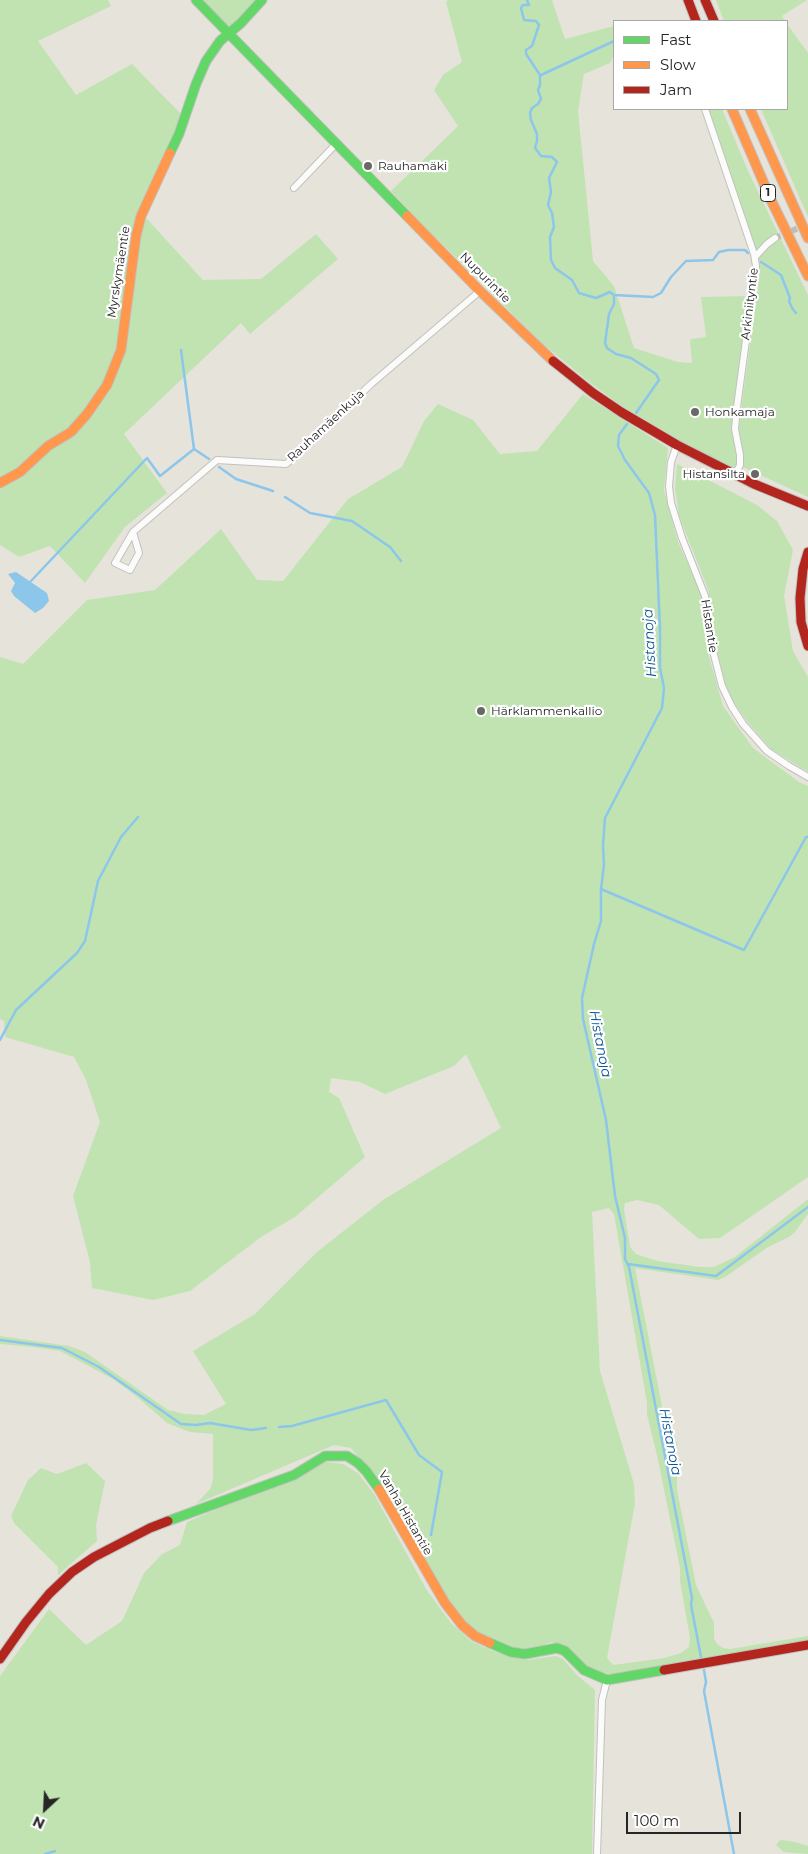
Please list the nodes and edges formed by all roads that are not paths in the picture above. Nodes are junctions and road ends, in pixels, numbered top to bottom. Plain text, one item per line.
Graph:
1 (196, 0) edge
2 (262, 0) edge
3 (688, 0) edge
4 (706, 0) edge
5 (696, 20) edge
6 (714, 20) edge
7 (229, 34) junction
8 (705, 110) edge
9 (732, 110) edge
10 (750, 110) edge
11 (336, 144) junction
12 (294, 188) dead end
13 (775, 238) tunnel mouth
14 (808, 238) edge
15 (755, 258) junction
16 (808, 276) edge
17 (480, 291) junction
18 (677, 445) junction
19 (735, 475) junction
20 (0, 483) edge
21 (808, 506) edge
22 (132, 532) junction
23 (808, 552) edge
24 (808, 646) edge
25 (808, 777) edge
26 (808, 1645) edge
27 (0, 1659) edge
28 (607, 1680) junction
29 (597, 1854) edge

1 - 7 main road, Nupurintie
2 - 7 main road, Myrskymäentie
3 - 5 main road
4 - 6 main road
7 - 11 main road, Nupurintie
7 - 20 main road, Myrskymäentie
8 - 15 street, Arkiniityntie
9 - 16 main road, 1
10 - 14 main road, 1
11 - 12 street
11 - 17 main road, Nupurintie
13 - 15 street
15 - 19 street, Arkiniityntie
17 - 18 main road, Nupurintie
17 - 22 street, Rauhamäenkuja
18 - 19 main road, Nupurintie
18 - 25 street, Histantie
19 - 21 main road, Nupurintie
22 - 22 street, Rauhamäenkuja
23 - 24 main road
26 - 28 main road
27 - 28 main road, Vanha Histantie
28 - 29 street

